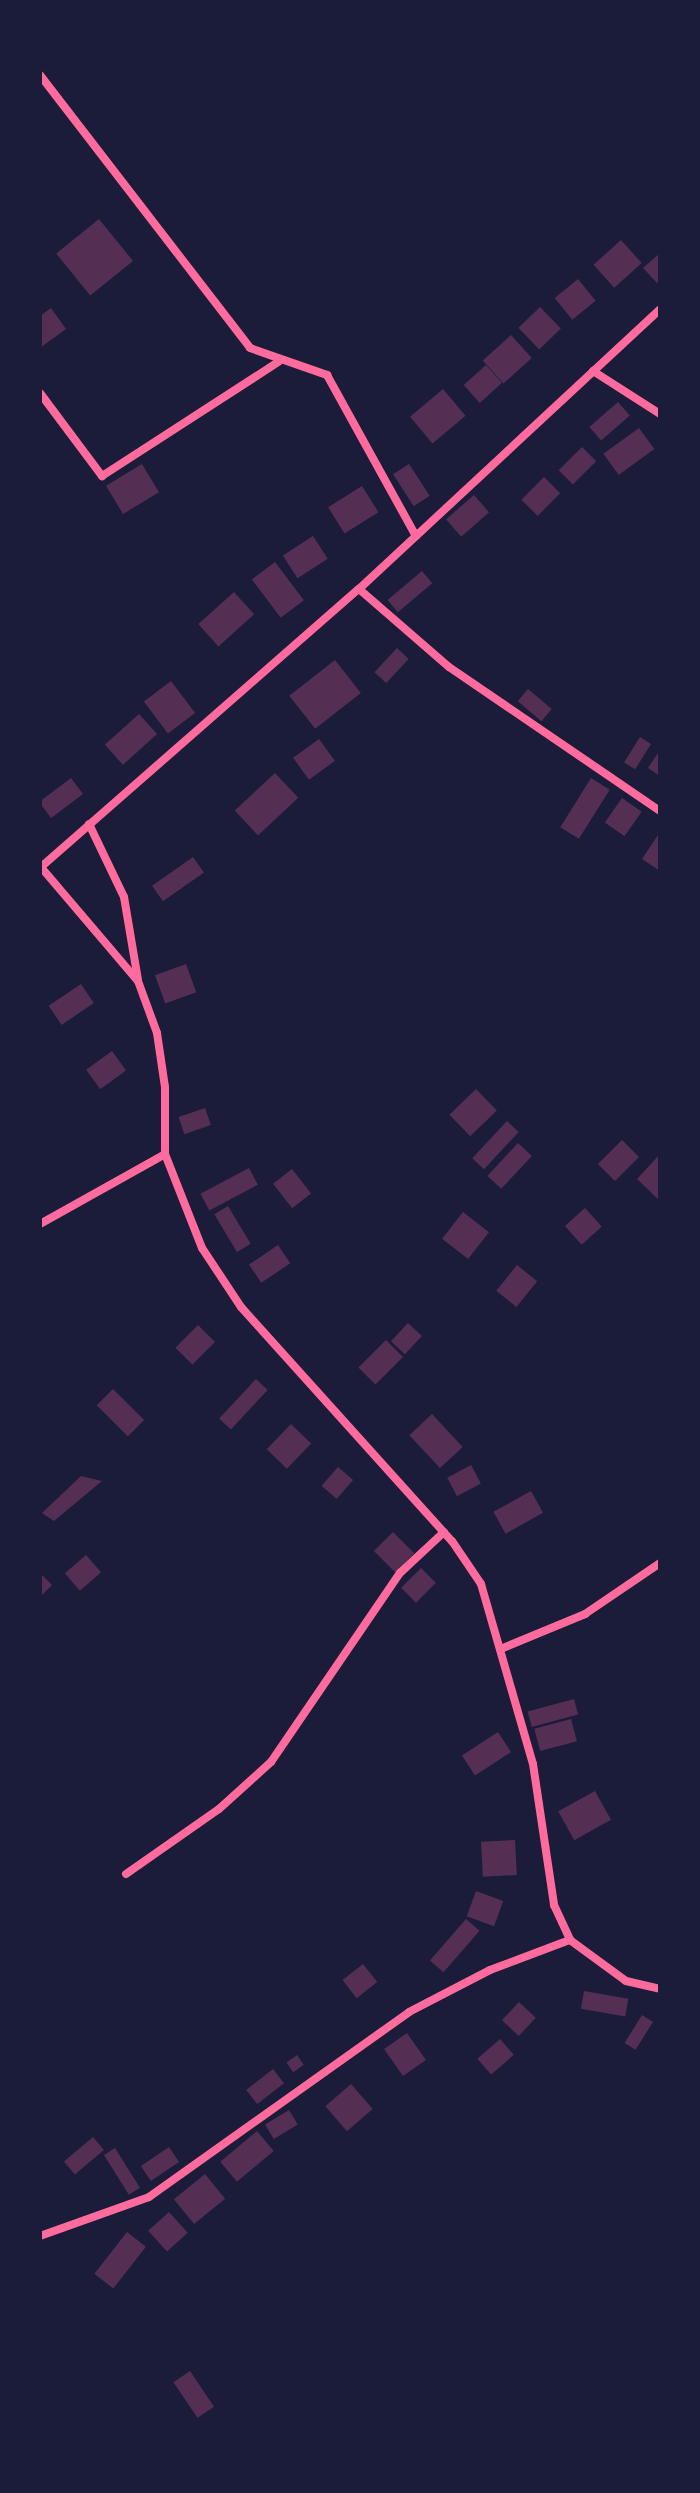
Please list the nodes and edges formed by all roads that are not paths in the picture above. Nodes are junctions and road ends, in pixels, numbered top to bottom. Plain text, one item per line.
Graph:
1 (40, 75) edge
2 (660, 309) edge
3 (278, 362) junction
4 (593, 371) junction
5 (40, 393) edge
6 (660, 414) edge
7 (416, 536) junction
8 (359, 589) junction
9 (660, 811) edge
10 (89, 824) junction
11 (40, 866) edge
12 (138, 981) junction
13 (165, 1154) junction
14 (40, 1224) edge
15 (444, 1532) junction
16 (660, 1563) edge
17 (503, 1648) junction
18 (126, 1874) dead end
19 (570, 1940) junction
20 (660, 1989) edge
21 (40, 2236) edge

1 - 3 street
2 - 4 street
3 - 5 street
3 - 7 street
4 - 6 street
4 - 7 street
7 - 8 street
8 - 9 street
8 - 10 street
10 - 11 street
10 - 12 street
11 - 12 street
12 - 13 street
13 - 14 street
13 - 15 street
15 - 17 street
15 - 18 street
16 - 17 street
17 - 19 street
19 - 20 street
19 - 21 street

